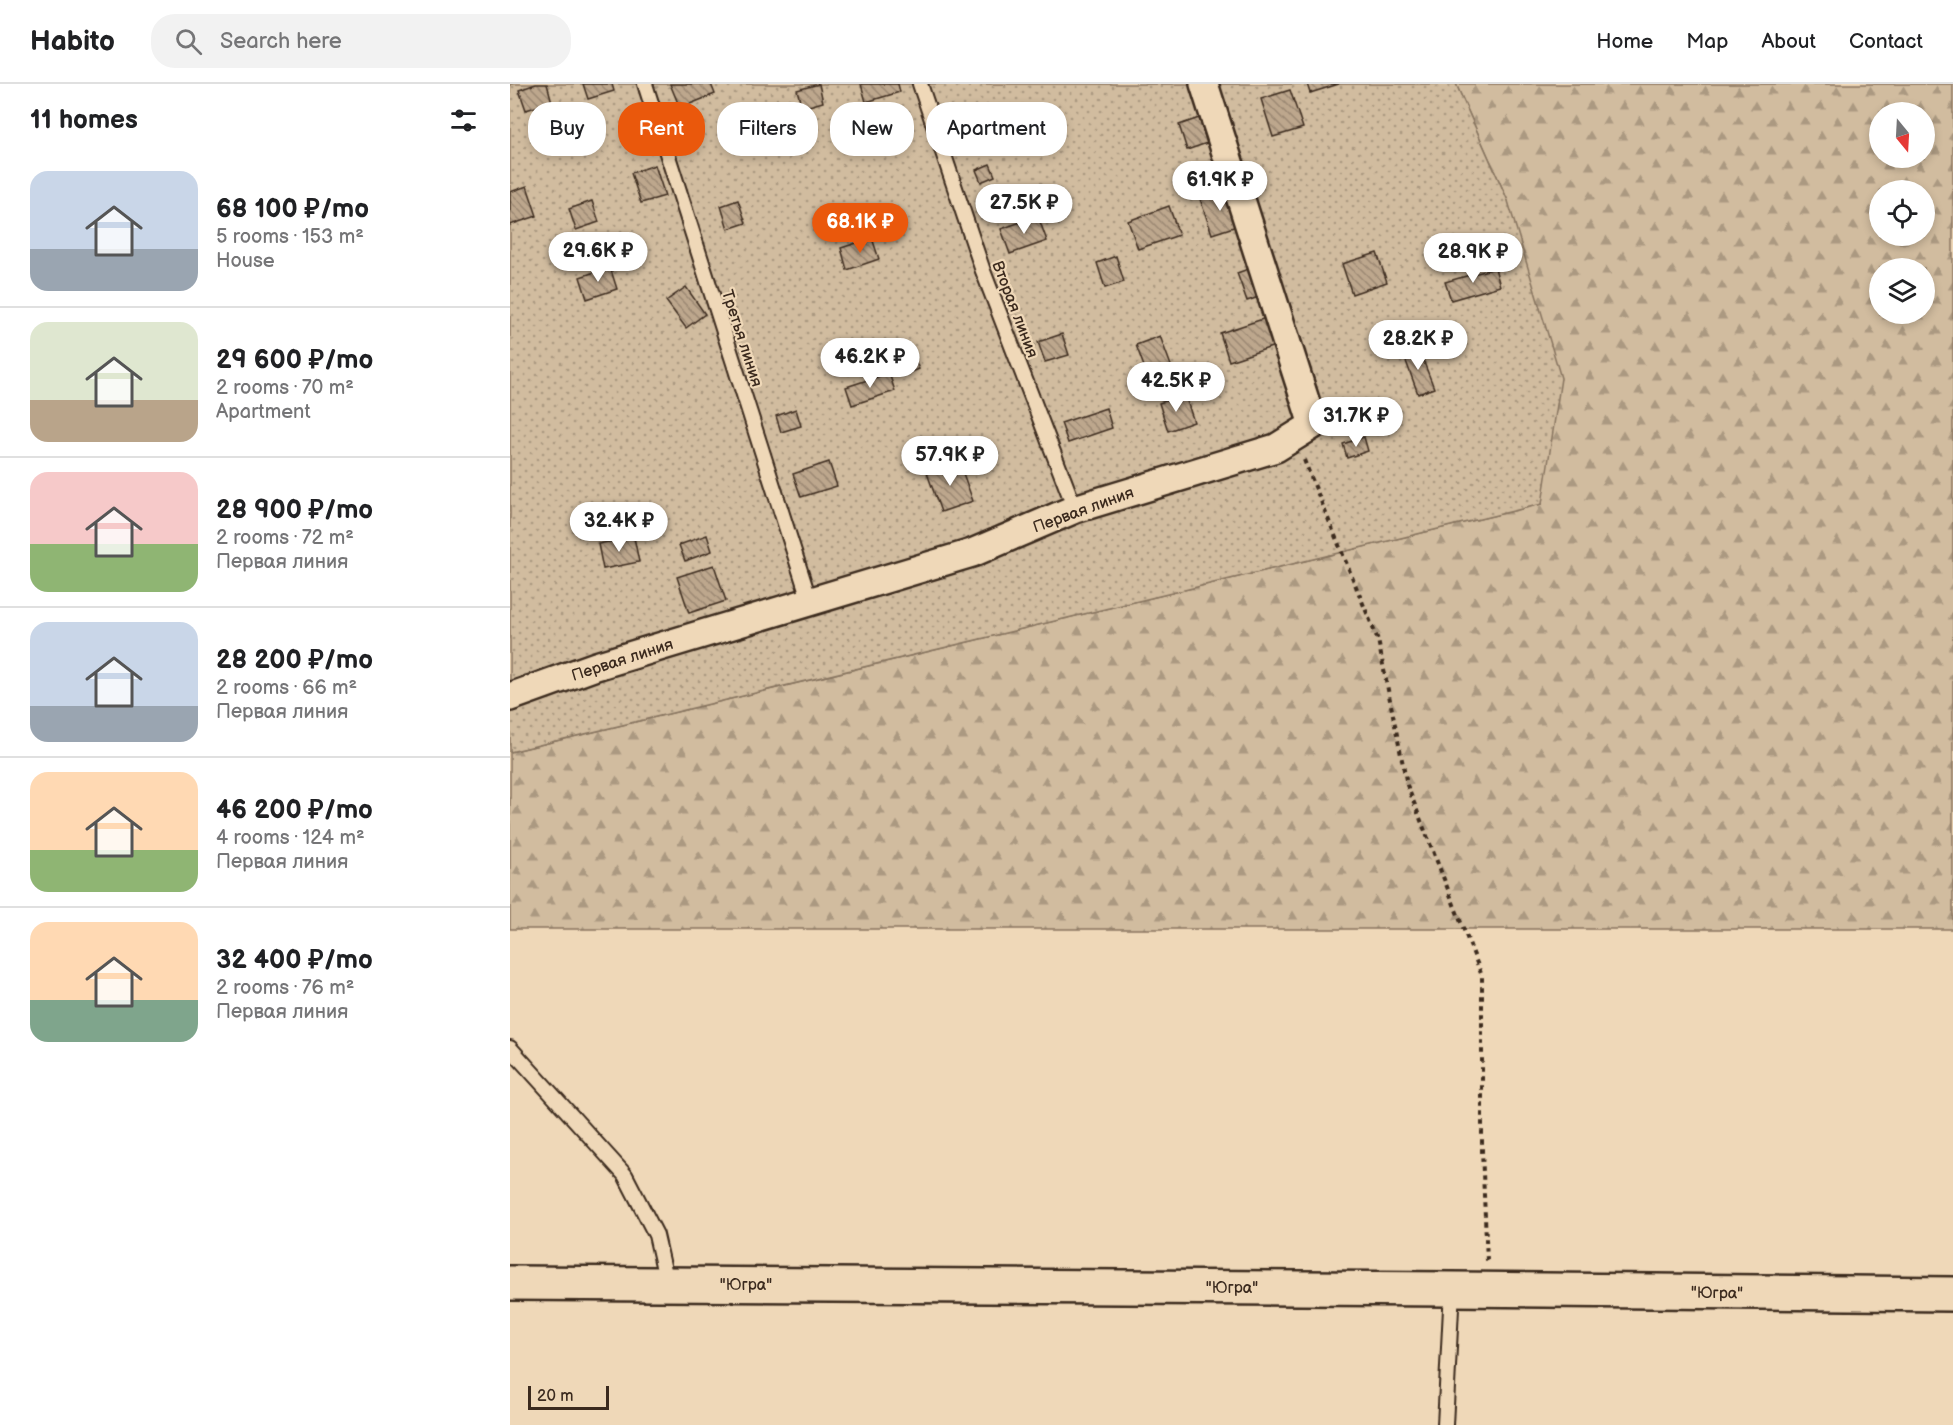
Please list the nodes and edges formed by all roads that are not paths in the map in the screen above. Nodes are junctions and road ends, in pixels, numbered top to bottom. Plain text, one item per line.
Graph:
1 (645, 84) edge
2 (920, 84) edge
3 (1204, 84) edge
4 (1075, 508) junction
5 (810, 602) junction
6 (510, 698) edge
7 (510, 1048) edge
8 (510, 1283) edge
9 (667, 1284) junction
10 (1452, 1289) junction
11 (1953, 1294) edge
12 (1445, 1425) edge

1 - 5 lane, Третья линия
2 - 4 lane, Вторая линия
3 - 4 street, Первая линия
4 - 5 street, Первая линия
5 - 6 street, Первая линия
7 - 9 lane
8 - 9 main road, "Югра"
9 - 10 main road, "Югра"
10 - 11 main road, "Югра"
10 - 12 lane

